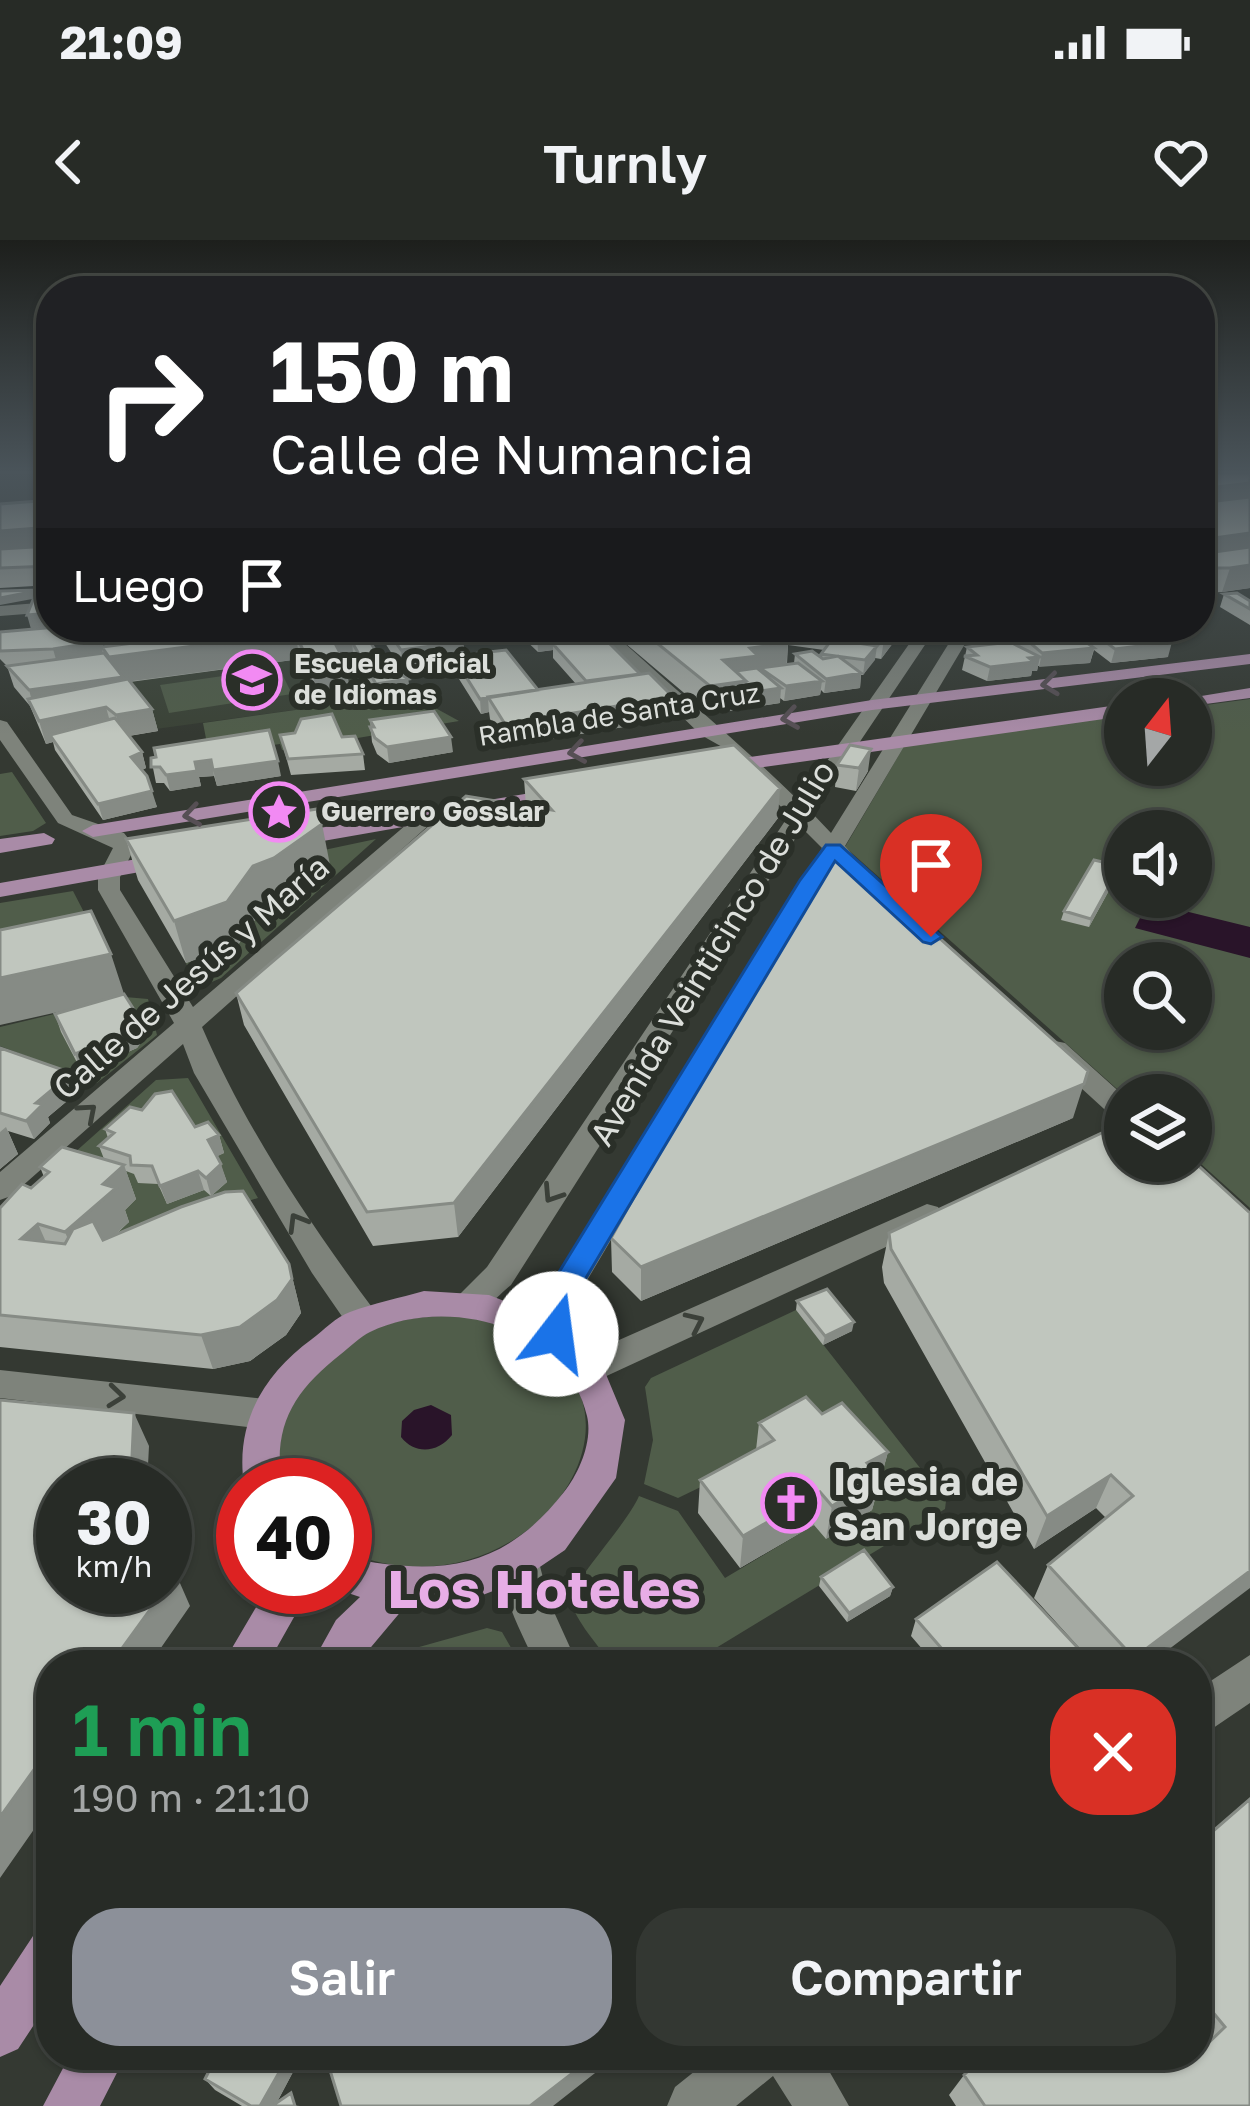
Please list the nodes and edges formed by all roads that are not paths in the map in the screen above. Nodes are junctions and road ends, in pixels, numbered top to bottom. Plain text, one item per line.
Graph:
1 (36, 592) edge
2 (0, 594) edge
3 (36, 608) edge
4 (0, 611) edge
5 (36, 634) edge
6 (0, 638) edge
7 (612, 642) edge
8 (917, 642) edge
9 (958, 642) edge
10 (1250, 659) edge
11 (1250, 693) edge
12 (1212, 698) edge
13 (922, 699) junction
14 (872, 705) junction
15 (1104, 713) edge
16 (0, 726) edge
17 (701, 732) junction
18 (899, 739) junction
19 (845, 747) junction
20 (747, 763) junction
21 (592, 789) edge
22 (800, 814) junction
23 (427, 817) junction
24 (94, 831) junction
25 (44, 839) joint
26 (267, 843) edge
27 (0, 846) edge
28 (833, 850) junction
29 (199, 855) edge
30 (112, 870) junction
31 (868, 880) edge
32 (0, 890) edge
33 (188, 1024) junction
34 (1039, 1035) edge
35 (1104, 1105) edge
36 (0, 1189) edge
37 (966, 1197) edge
38 (469, 1302) junction
39 (362, 1319) junction
40 (556, 1334) junction
41 (588, 1369) junction
42 (0, 1384) edge
43 (266, 1414) junction
44 (258, 1458) edge
45 (521, 1560) junction
46 (372, 1581) edge
47 (398, 1586) junction
48 (274, 1614) edge
49 (251, 1650) edge
50 (341, 1650) edge
51 (550, 1650) edge
52 (1250, 1676) edge
53 (1212, 1705) edge
54 (36, 1977) edge
55 (0, 2031) edge
56 (739, 2070) edge
57 (799, 2070) edge
58 (694, 2106) edge
59 (822, 2106) edge

1 - 2 street
3 - 4 street
5 - 6 street
7 - 17 street
8 - 14 street, Avenida Veinticinco de Julio
9 - 13 street, Avenida Veinticinco de Julio
10 -> 13 main road, Rambla de Santa Cruz
11 - 12 main road
13 - 14 main road, Rambla de Santa Cruz
13 - 18 street, Avenida Veinticinco de Julio
14 -> 17 main road, Rambla de Santa Cruz
14 - 19 street, Avenida Veinticinco de Julio
15 - 18 main road
16 - 24 street
17 - 20 street
17 - 20 main road
17 -> 24 main road, Rambla de Santa Cruz
18 - 19 main road
18 - 28 street, Avenida Veinticinco de Julio
19 - 20 main road
19 - 22 street, Avenida Veinticinco de Julio
20 - 22 street
21 - 23 main road
22 - 28 street
22 -> 38 street, Avenida Veinticinco de Julio
23 - 26 main road
23 - 33 street, Calle de Jesús y María
24 - 25 street, Rambla de Santa Cruz
24 - 30 street
25 - 27 main road, Rambla de Santa Cruz
28 - 31 street
28 - 40 street, Avenida Veinticinco de Julio
29 - 30 main road
30 - 32 main road
30 - 33 street
36 -> 33 street, Calle de Jesús y María
39 -> 33 street
34 - 35 street
41 -> 37 street
38 - 39 main road
38 - 40 main road
39 - 43 main road
40 - 41 main road
41 - 45 main road
42 -> 43 street
43 - 44 main road
45 - 47 main road
45 - 51 street
46 - 47 main road
47 - 50 main road
48 - 49 main road
52 - 53 street
54 - 55 main road
56 - 58 street
57 - 59 street

